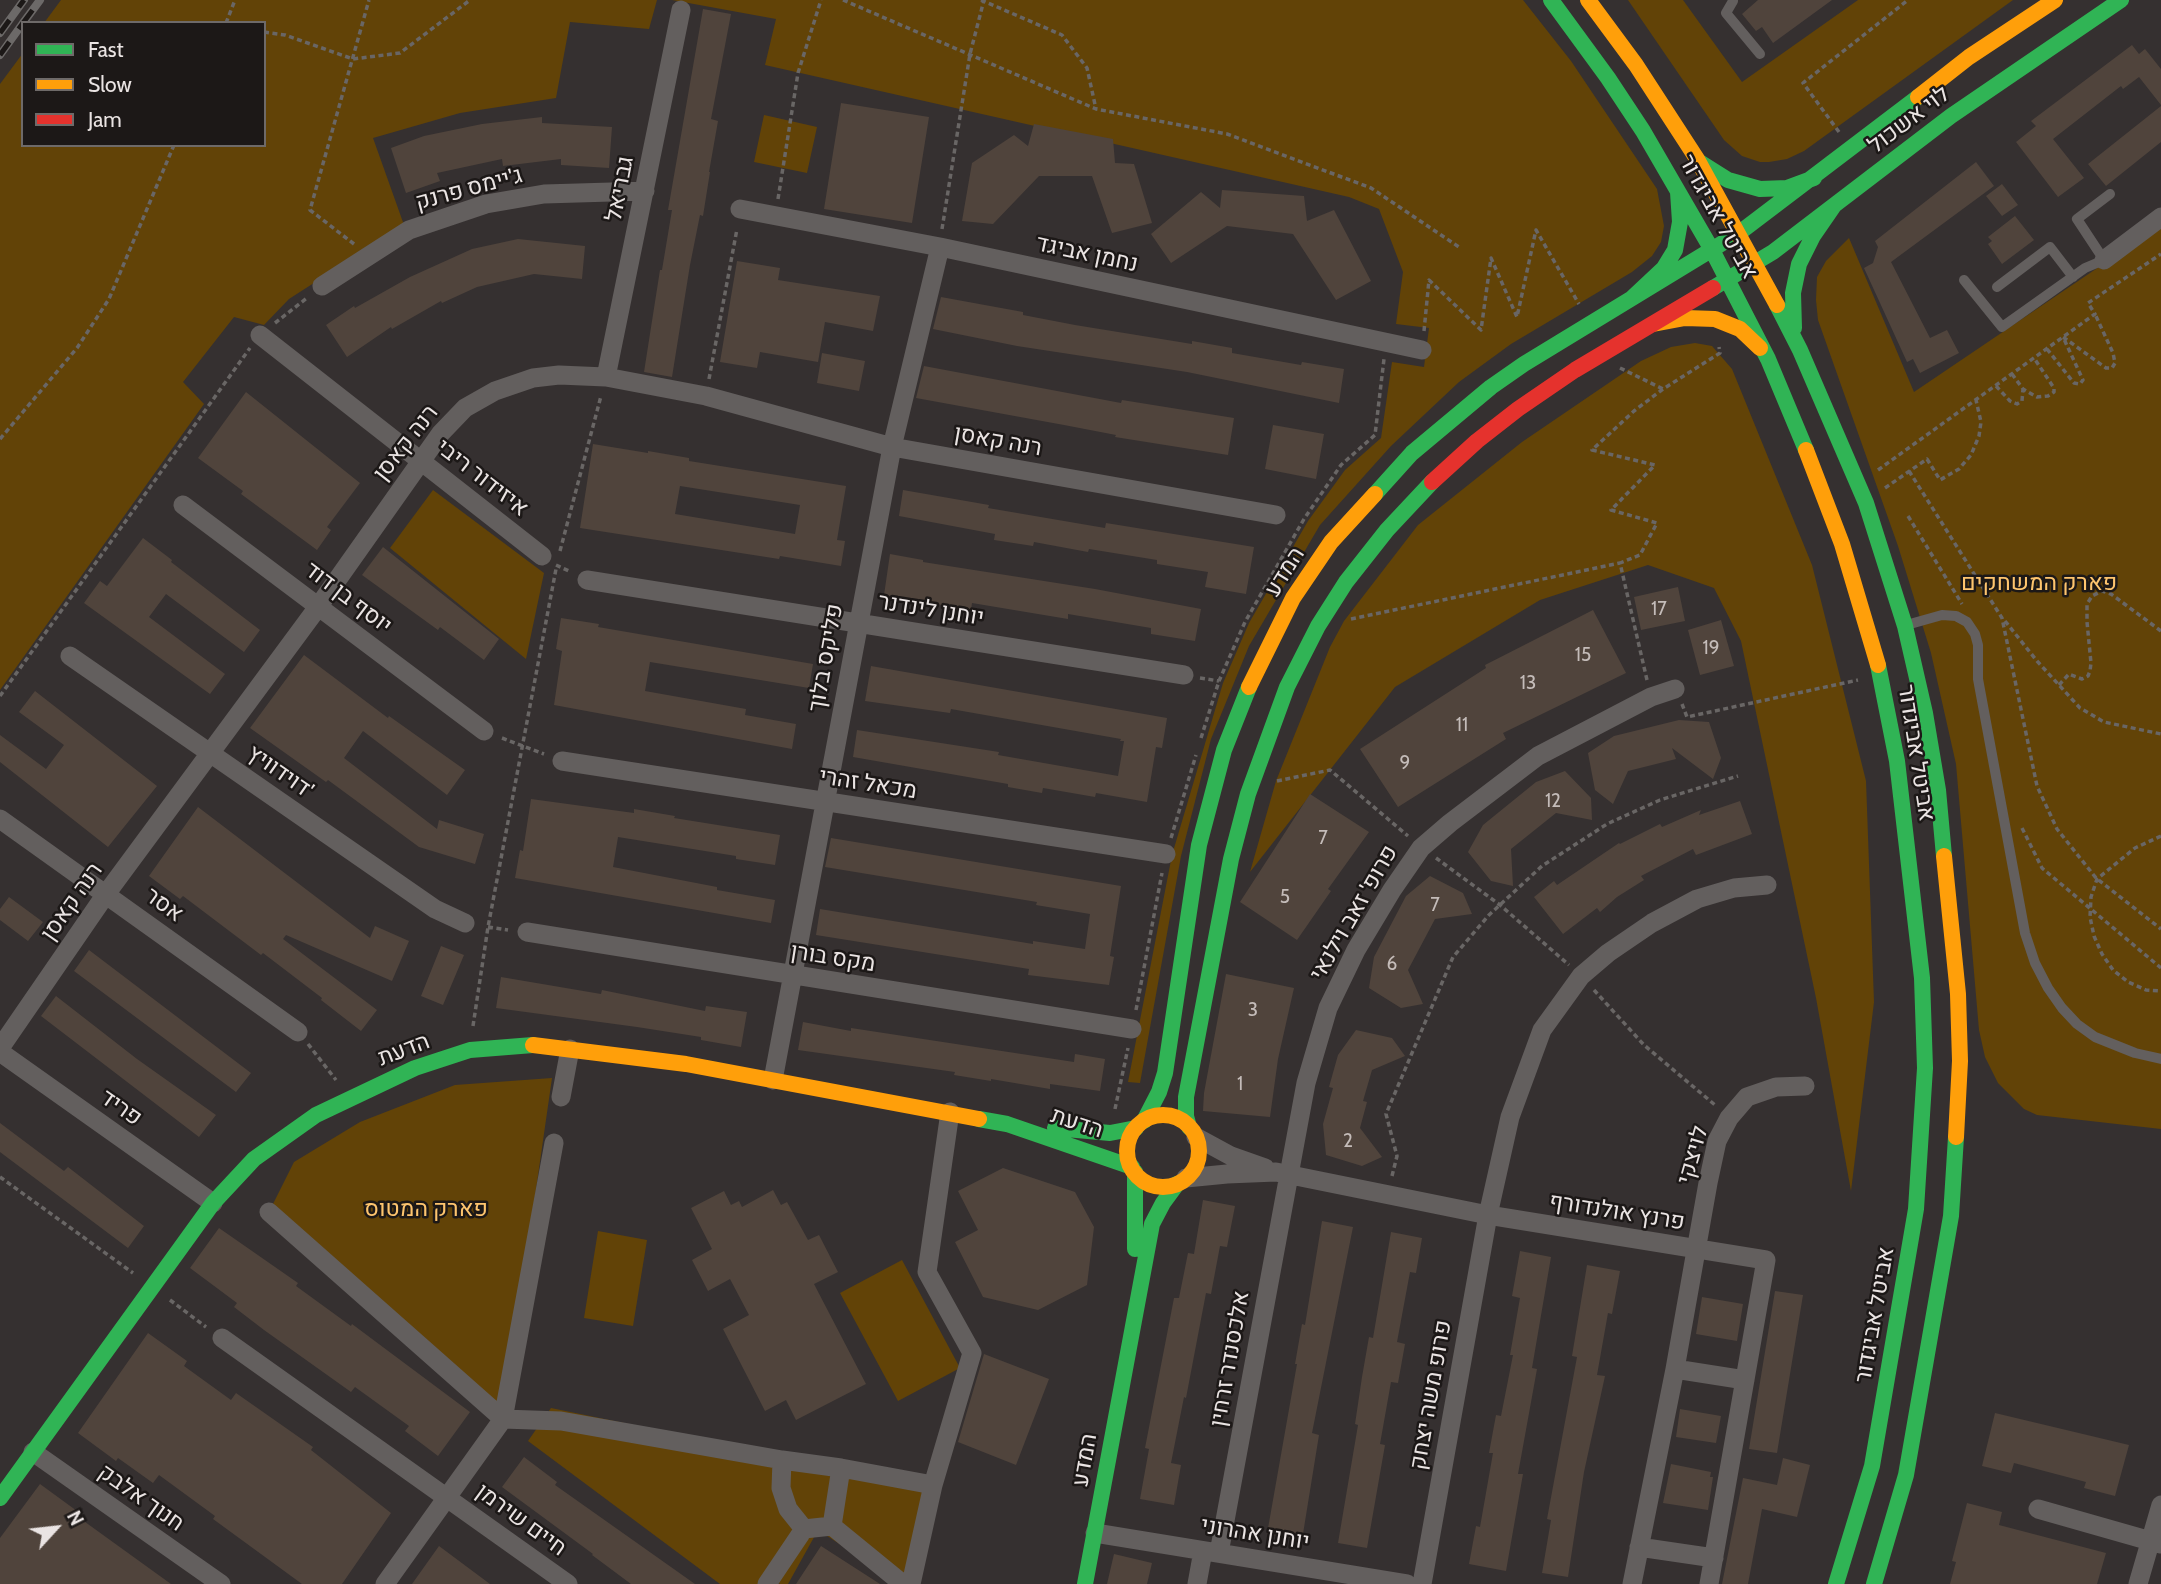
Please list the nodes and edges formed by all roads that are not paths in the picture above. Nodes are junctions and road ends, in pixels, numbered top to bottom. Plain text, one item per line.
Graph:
1 (1550, 0) edge
2 (1588, 0) edge
3 (1733, 0) edge
4 (2056, 0) edge
5 (2121, 0) edge
6 (681, 10) dead end
7 (1760, 54) dead end
8 (1697, 159) junction
9 (1814, 178) junction
10 (1677, 187) junction
11 (645, 191) junction
12 (2110, 194) dead end
13 (1833, 207) junction
14 (740, 209) road end
15 (2161, 217) edge
16 (1739, 233) junction
17 (940, 247) junction
18 (1712, 250) junction
19 (2104, 260) junction
20 (1756, 264) junction
21 (2073, 276) junction
22 (1964, 279) dead end
23 (1729, 281) junction
24 (322, 286) road end
25 (1997, 286) dead end
26 (1632, 299) junction
27 (1653, 324) junction
28 (260, 335) road end
29 (1422, 350) road end
30 (1800, 350) junction
31 (1768, 359) junction
32 (606, 377) junction
33 (892, 447) junction
34 (420, 461) junction
35 (183, 505) dead end
36 (1276, 515) dead end
37 (553, 558) road end
38 (587, 580) road end
39 (318, 607) junction
40 (858, 623) junction
41 (1905, 626) junction
42 (70, 656) dead end
43 (1184, 675) dead end
44 (1675, 689) road end
45 (484, 731) road end
46 (210, 754) junction
47 (562, 761) road end
48 (825, 802) junction
49 (0, 819) edge
50 (1166, 854) dead end
51 (1767, 886) dead end
52 (106, 894) junction
53 (465, 923) road end
54 (527, 932) road end
55 (793, 977) junction
56 (1132, 1029) dead end
57 (298, 1032) road end
58 (570, 1049) junction
59 (0, 1050) edge
60 (2161, 1059) edge
61 (774, 1080) junction
62 (1805, 1086) dead end
63 (561, 1097) dead end
64 (950, 1112) junction
65 (1007, 1124) junction
66 (1140, 1124) junction
67 (1193, 1132) junction
68 (554, 1143) dead end
69 (1133, 1170) junction
70 (1283, 1173) junction
71 (1182, 1181) junction
72 (213, 1203) junction
73 (268, 1212) dead end
74 (1488, 1215) junction
75 (1697, 1250) junction
76 (222, 1338) road end
77 (1129, 1343) junction
78 (1675, 1368) junction
79 (1745, 1380) junction
80 (499, 1425) junction
81 (33, 1452) junction
82 (782, 1460) junction
83 (841, 1468) junction
84 (933, 1485) junction
85 (446, 1496) junction
86 (0, 1498) edge
87 (2161, 1505) edge
88 (2038, 1508) dead end
89 (832, 1526) junction
90 (804, 1529) junction
91 (1095, 1533) junction
92 (2156, 1542) edge
93 (1639, 1546) junction
94 (1211, 1552) junction
95 (1714, 1558) junction
96 (221, 1584) edge
97 (385, 1584) edge
98 (568, 1584) edge
99 (767, 1584) edge
100 (903, 1584) edge
101 (911, 1584) edge
102 (1085, 1584) edge
103 (1197, 1584) edge
104 (1407, 1584) edge
105 (1422, 1584) edge
106 (1632, 1584) edge
107 (1709, 1584) edge
108 (1836, 1584) edge
109 (1874, 1584) edge
110 (2138, 1584) edge

1 - 10 street, אביטל אביגדור
2 - 8 street, אביטל אביגדור
3 - 7 lane
4 - 9 street, לוי אשכול
5 - 13 street, לוי אשכול
6 - 11 street, גבריאל
8 - 9 street
8 - 16 street, אביטל אביגדור
9 - 16 street, לוי אשכול
10 - 18 street, אביטל אביגדור
10 - 26 street
11 - 24 street, ג'יימס פרנק
11 - 32 street, גבריאל
12 - 19 lane
13 - 20 street, לוי אשכול
13 - 30 street
14 - 17 street, נחמן אביגד
15 - 19 street
16 - 18 street, המדע
16 - 20 street, אביטל אביגדור
17 - 29 street, נחמן אביגד
17 - 33 street, פליקס בלוך
18 - 23 street, אביטל אביגדור
18 - 26 street, המדע
19 - 21 lane
20 - 23 street, לוי אשכול
20 - 30 street, אביטל אביגדור
21 - 22 lane
21 - 25 lane
23 - 27 street
23 - 31 street, אביטל אביגדור
26 - 66 street, המדע
27 - 31 street
27 - 67 street
28 - 34 street, איזידור ריבי
30 - 41 street, אביטל אביגדור
31 - 108 street, אביטל אביגדור
32 - 33 street, רנה קאסן
32 - 34 street, רנה קאסן
33 - 36 street, רנה קאסן
33 - 40 street, פליקס בלוך
34 - 37 street, איזידור ריבי
34 - 39 street, רנה קאסן
35 - 39 street, יוסף בן דוד
38 - 40 street, יוחנן לינדנר
39 - 45 street, יוסף בן דוד
39 - 46 street, רנה קאסן
40 - 43 street, יוחנן לינדנר
40 - 48 street, פליקס בלוך
41 - 60 lane
41 - 109 street, אביטל אביגדור
42 - 46 street, דוידוויץ'
44 - 70 street, פרופ' זאב וילנאי
46 - 52 street, רנה קאסן
46 - 53 street, דוידוויץ'
47 - 48 street, מכאל זהרי
48 - 50 street, מכאל זהרי
48 - 55 street, פליקס בלוך
49 - 52 street, אסר
51 - 74 street, פרופ משה יצחק
52 - 57 street, אסר
52 - 59 street, רנה קאסן
54 - 55 street, מקס בורן
55 - 56 street, מקס בורן
55 - 61 street, פליקס בלוך
58 - 61 street, הדעת
58 - 63 street
58 - 72 street, הדעת
59 - 72 street, פריד
61 - 64 street, הדעת
62 - 75 street, לויצקי
64 - 65 street, הדעת
64 - 84 street
65 - 66 street, הדעת
65 - 69 street, הדעת
66 - 67 street
66 - 69 street
67 - 70 street, פרנץ אולנדורף
67 - 71 street
68 - 80 street
69 - 71 street
69 - 77 street, המדע
70 - 71 street, פרנץ אולנדורף
70 - 74 street, פרנץ אולנדורף
70 - 94 street, אלכסנדר זרחין
71 - 77 street, המדע
72 - 81 street, הדעת
73 - 80 street
74 - 75 street, פרנץ אולנדורף
74 - 105 street, פרופ משה יצחק
75 - 78 street, פרנץ אולנדורף
75 - 79 street
76 - 85 street, חיים שירמן
77 - 91 street, המדע
78 - 79 street
78 - 93 street, פרנץ אולנדורף
79 - 95 street
80 - 82 street
80 - 85 street
81 - 86 street, הדעת
81 - 96 street, חנוך אלבק
82 - 83 street
82 - 90 street
83 - 84 street
83 - 89 street
84 - 101 street
85 - 97 street
85 - 98 street, חיים שירמן
87 - 92 street
88 - 92 street
89 - 90 street
89 - 100 street
90 - 99 street
91 - 94 street, יוחנן אהרוני
91 - 102 street, המדע
92 - 110 street
93 - 95 street
93 - 106 street, פרנץ אולנדורף
94 - 103 street, אלכסנדר זרחין
94 - 104 street, יוחנן אהרוני
95 - 107 street

